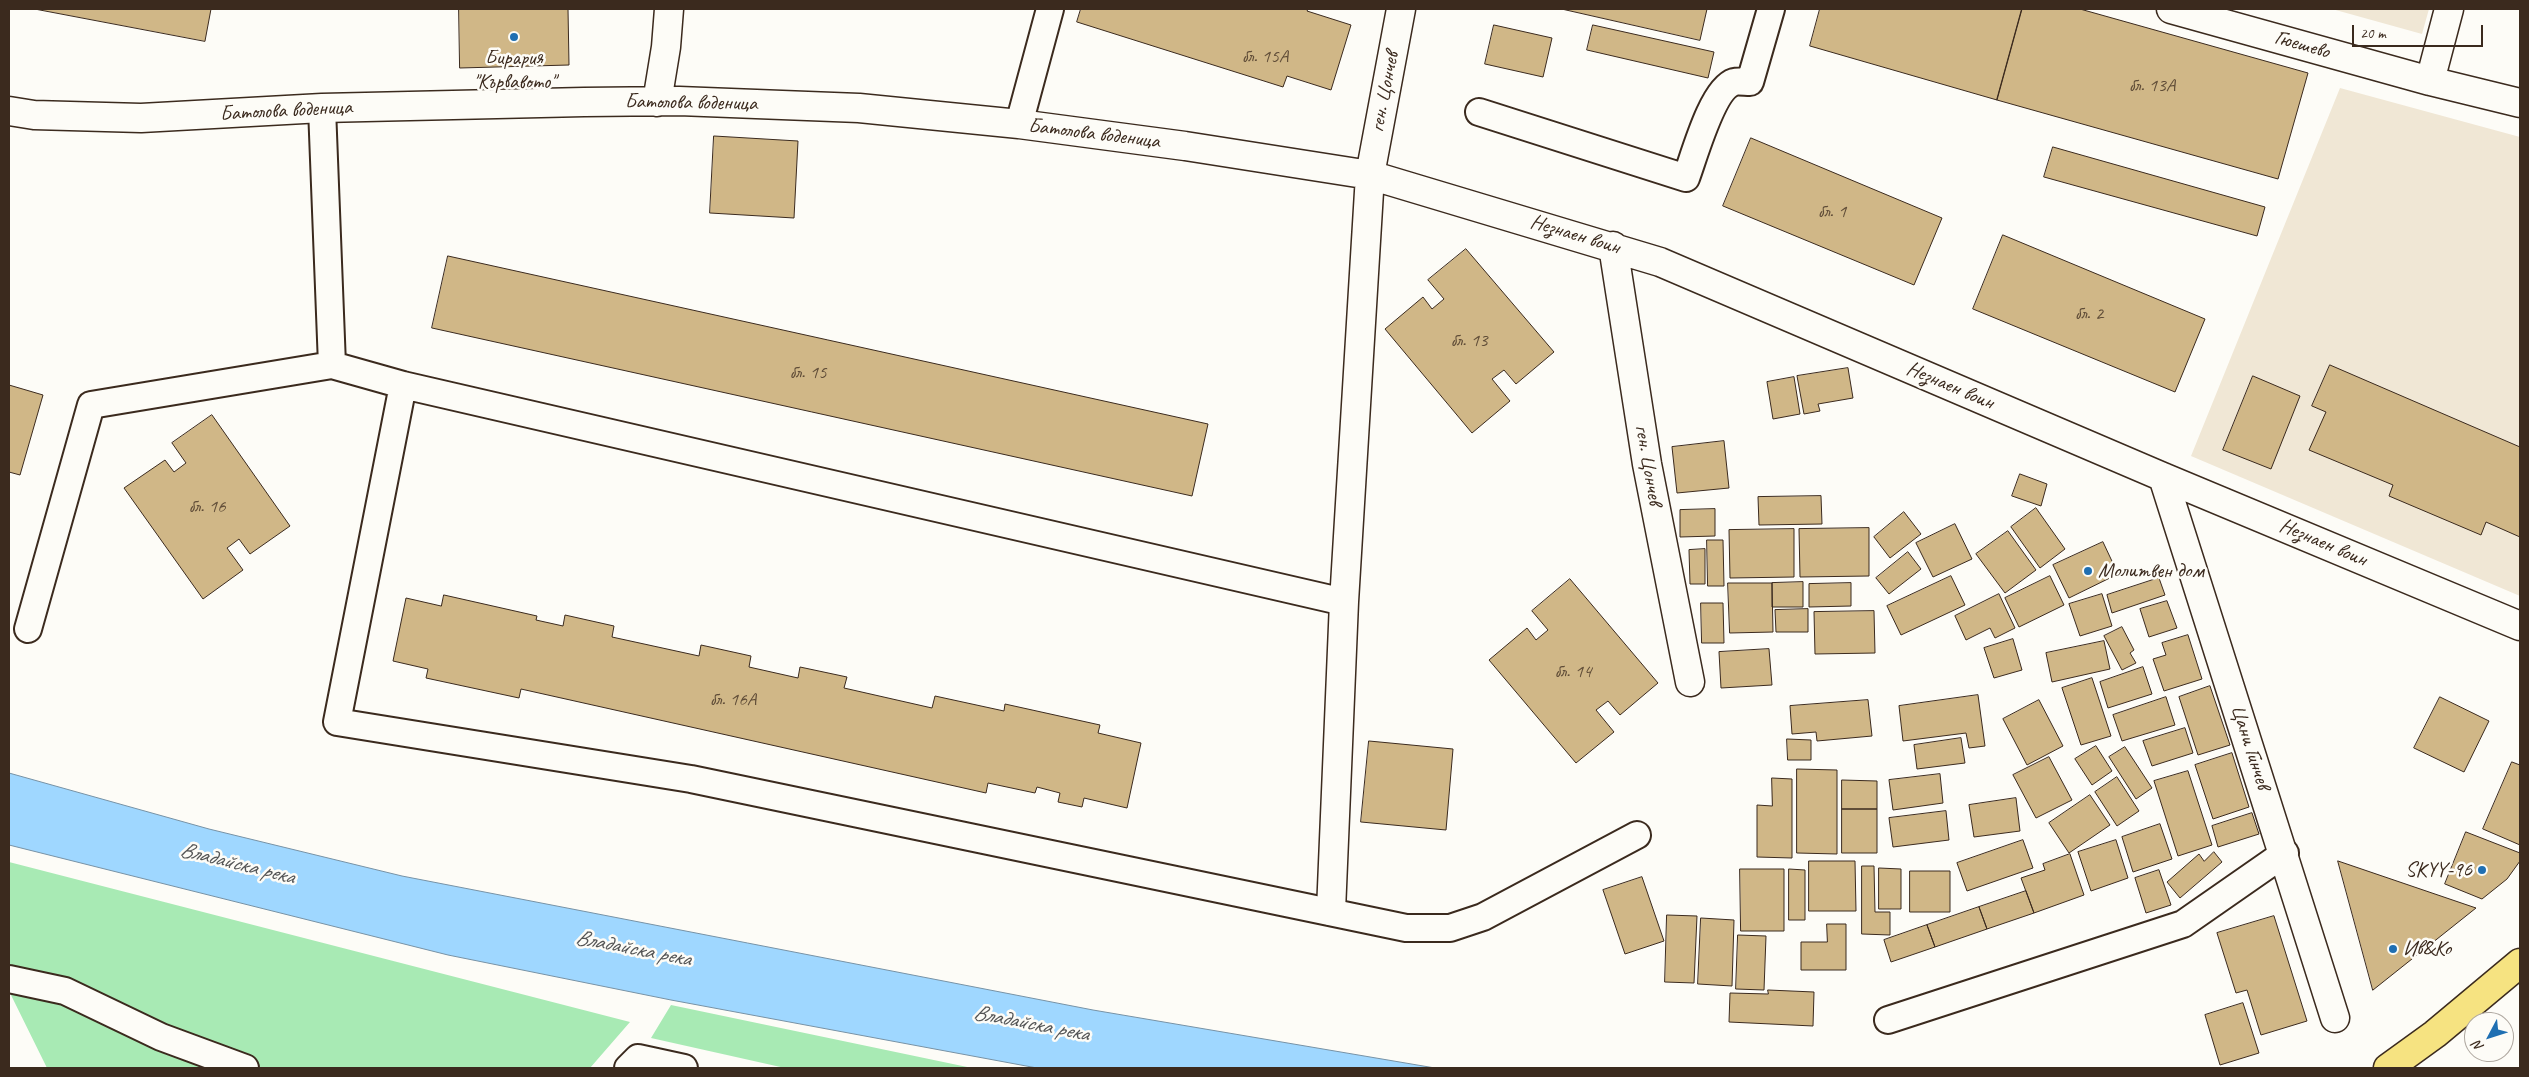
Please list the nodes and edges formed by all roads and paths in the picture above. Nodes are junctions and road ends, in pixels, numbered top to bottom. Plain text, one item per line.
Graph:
1 (669, 9) edge
2 (1050, 9) edge
3 (1401, 9) edge
4 (1771, 9) edge
5 (2171, 9) edge
6 (2449, 9) edge
7 (2430, 81) junction
8 (657, 102) junction
9 (2520, 103) edge
10 (322, 108) junction
11 (9, 111) edge
12 (1479, 112) dead end
13 (1019, 124) junction
14 (1370, 175) junction
15 (1613, 246) junction
16 (332, 365) junction
17 (403, 385) junction
18 (2163, 477) junction
19 (1344, 602) junction
20 (2520, 626) edge
21 (28, 629) dead end
22 (1690, 682) dead end
23 (1637, 836) dead end
24 (2284, 853) junction
25 (1331, 911) junction
26 (2520, 963) edge
27 (9, 979) edge
28 (2335, 1018) dead end
29 (1888, 1020) dead end
30 (633, 1063) edge
31 (245, 1068) edge
32 (684, 1068) edge
33 (2388, 1068) edge

1 - 8 street
2 - 13 lane
3 - 14 street, ген. Цончев
4 - 12 lane
5 - 7 street, Гюешево
6 - 7 street
7 - 9 street, Гюешево
8 - 10 street, Батолова воденица
8 - 13 street, Батолова воденица
10 - 11 street, Батолова воденица
10 - 16 lane
13 - 14 street, Батолова воденица
14 - 15 street, Незнаен воин
14 - 19 street, ген. Цончев
15 - 18 street, Незнаен воин
15 - 22 street, ген. Цончев
16 - 17 lane
16 - 21 lane
17 - 19 lane
17 - 25 lane
18 - 20 street, Незнаен воин
18 - 24 street, Цани Гинчев
19 - 25 street, ген. Цончев
23 - 25 lane
24 - 28 street, Цани Гинчев
24 - 29 lane
26 - 33 main road
27 - 31 lane
30 - 32 lane

